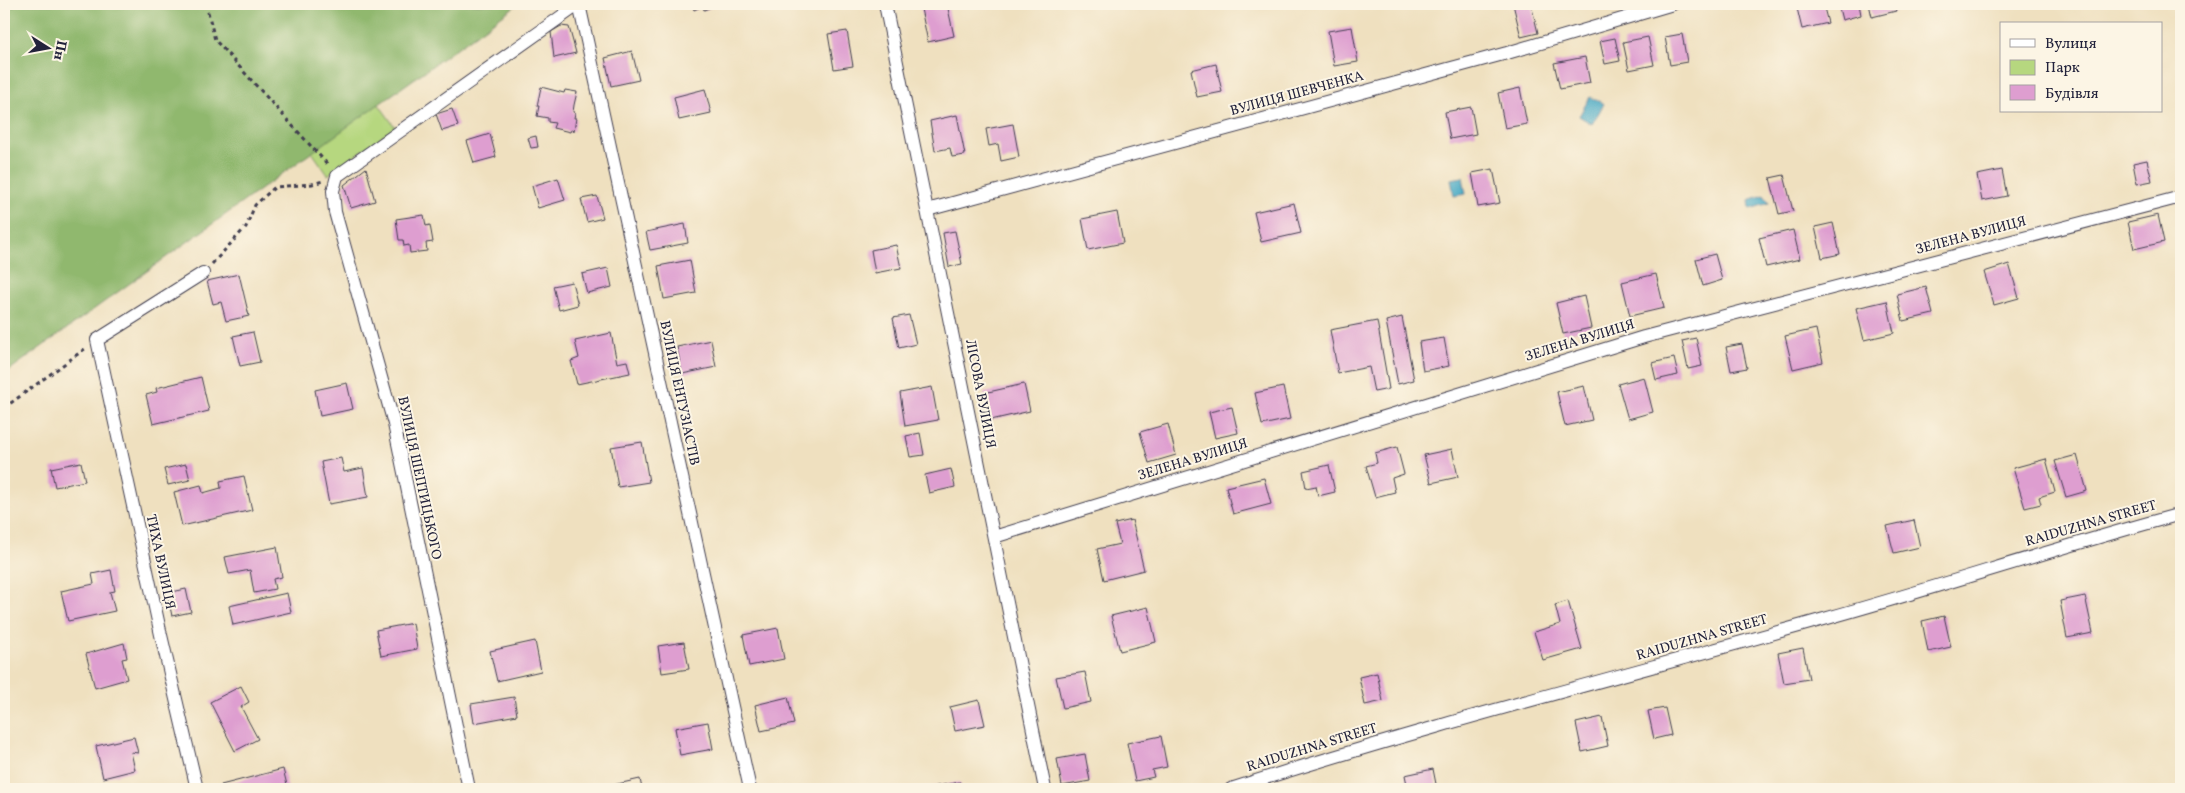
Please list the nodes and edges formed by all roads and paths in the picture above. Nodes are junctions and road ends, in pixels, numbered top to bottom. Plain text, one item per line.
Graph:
1 (17, 4) edge
2 (206, 4) edge
3 (579, 4) edge
4 (885, 4) edge
5 (1673, 4) edge
6 (4, 9) edge
7 (337, 176) junction
8 (2181, 197) edge
9 (928, 210) junction
10 (203, 273) joint
11 (96, 340) junction
12 (4, 408) edge
13 (2181, 514) edge
14 (994, 536) junction
15 (197, 789) edge
16 (469, 789) edge
17 (750, 789) edge
18 (1045, 789) edge
19 (1231, 789) edge

1 - 6 path
2 - 7 path
3 - 7 street
3 - 17 street, ВУЛИЦЯ ЕНТУЗІАСТІВ
4 - 9 street, ЛІСОВА ВУЛИЦЯ
5 - 9 street, ВУЛИЦЯ ШЕВЧЕНКА
7 - 10 path
7 - 16 street, ВУЛИЦЯ ШЕПТИЦЬКОГО
8 - 14 street, ЗЕЛЕНА ВУЛИЦЯ
9 - 14 street, ЛІСОВА ВУЛИЦЯ
10 - 11 street
11 - 12 path
11 - 15 street, ТИХА ВУЛИЦЯ
13 - 19 street, RAIDUZHNA STREET
14 - 18 street, ЛІСОВА ВУЛИЦЯ

